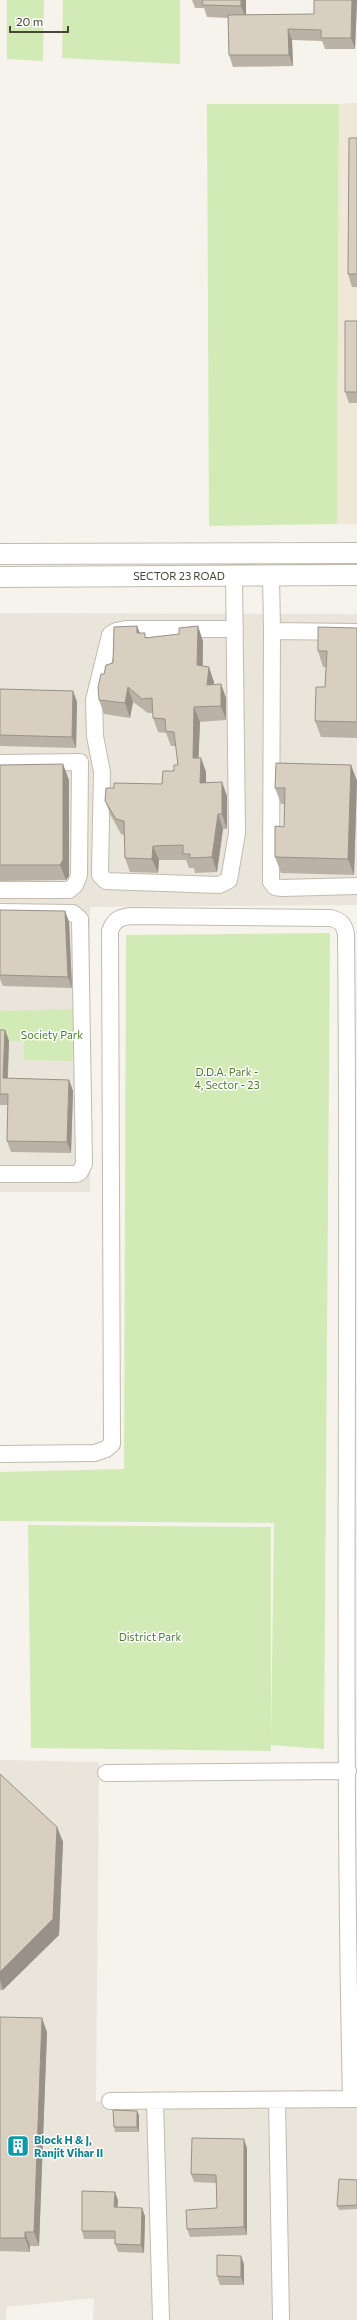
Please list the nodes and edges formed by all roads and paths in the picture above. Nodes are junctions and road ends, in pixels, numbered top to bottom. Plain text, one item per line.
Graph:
1 (357, 553) edge
2 (0, 554) edge
3 (357, 575) edge
4 (234, 576) junction
5 (271, 576) junction
6 (0, 577) edge
7 (235, 629) junction
8 (272, 631) junction
9 (357, 632) edge
10 (0, 763) edge
11 (357, 886) edge
12 (0, 890) edge
13 (0, 912) edge
14 (0, 1174) edge
15 (353, 1216) edge
16 (0, 1454) edge
17 (348, 1771) junction
18 (106, 1774) dead end
19 (354, 2099) edge
20 (277, 2100) junction
21 (110, 2101) dead end
22 (155, 2101) junction
23 (160, 2320) edge
24 (281, 2320) edge

1 - 2 street, SECTOR 23 ROAD
3 - 5 street, SECTOR 23 ROAD
4 - 5 street, SECTOR 23 ROAD
4 - 6 street, SECTOR 23 ROAD
4 - 7 street
5 - 8 street
7 - 7 street
8 - 9 street
8 - 11 street
10 - 12 street
13 - 14 street
15 - 16 street
15 - 17 street
17 - 18 street
17 - 19 street
19 - 20 street
20 - 22 street
20 - 24 street
21 - 22 street
22 - 23 street

